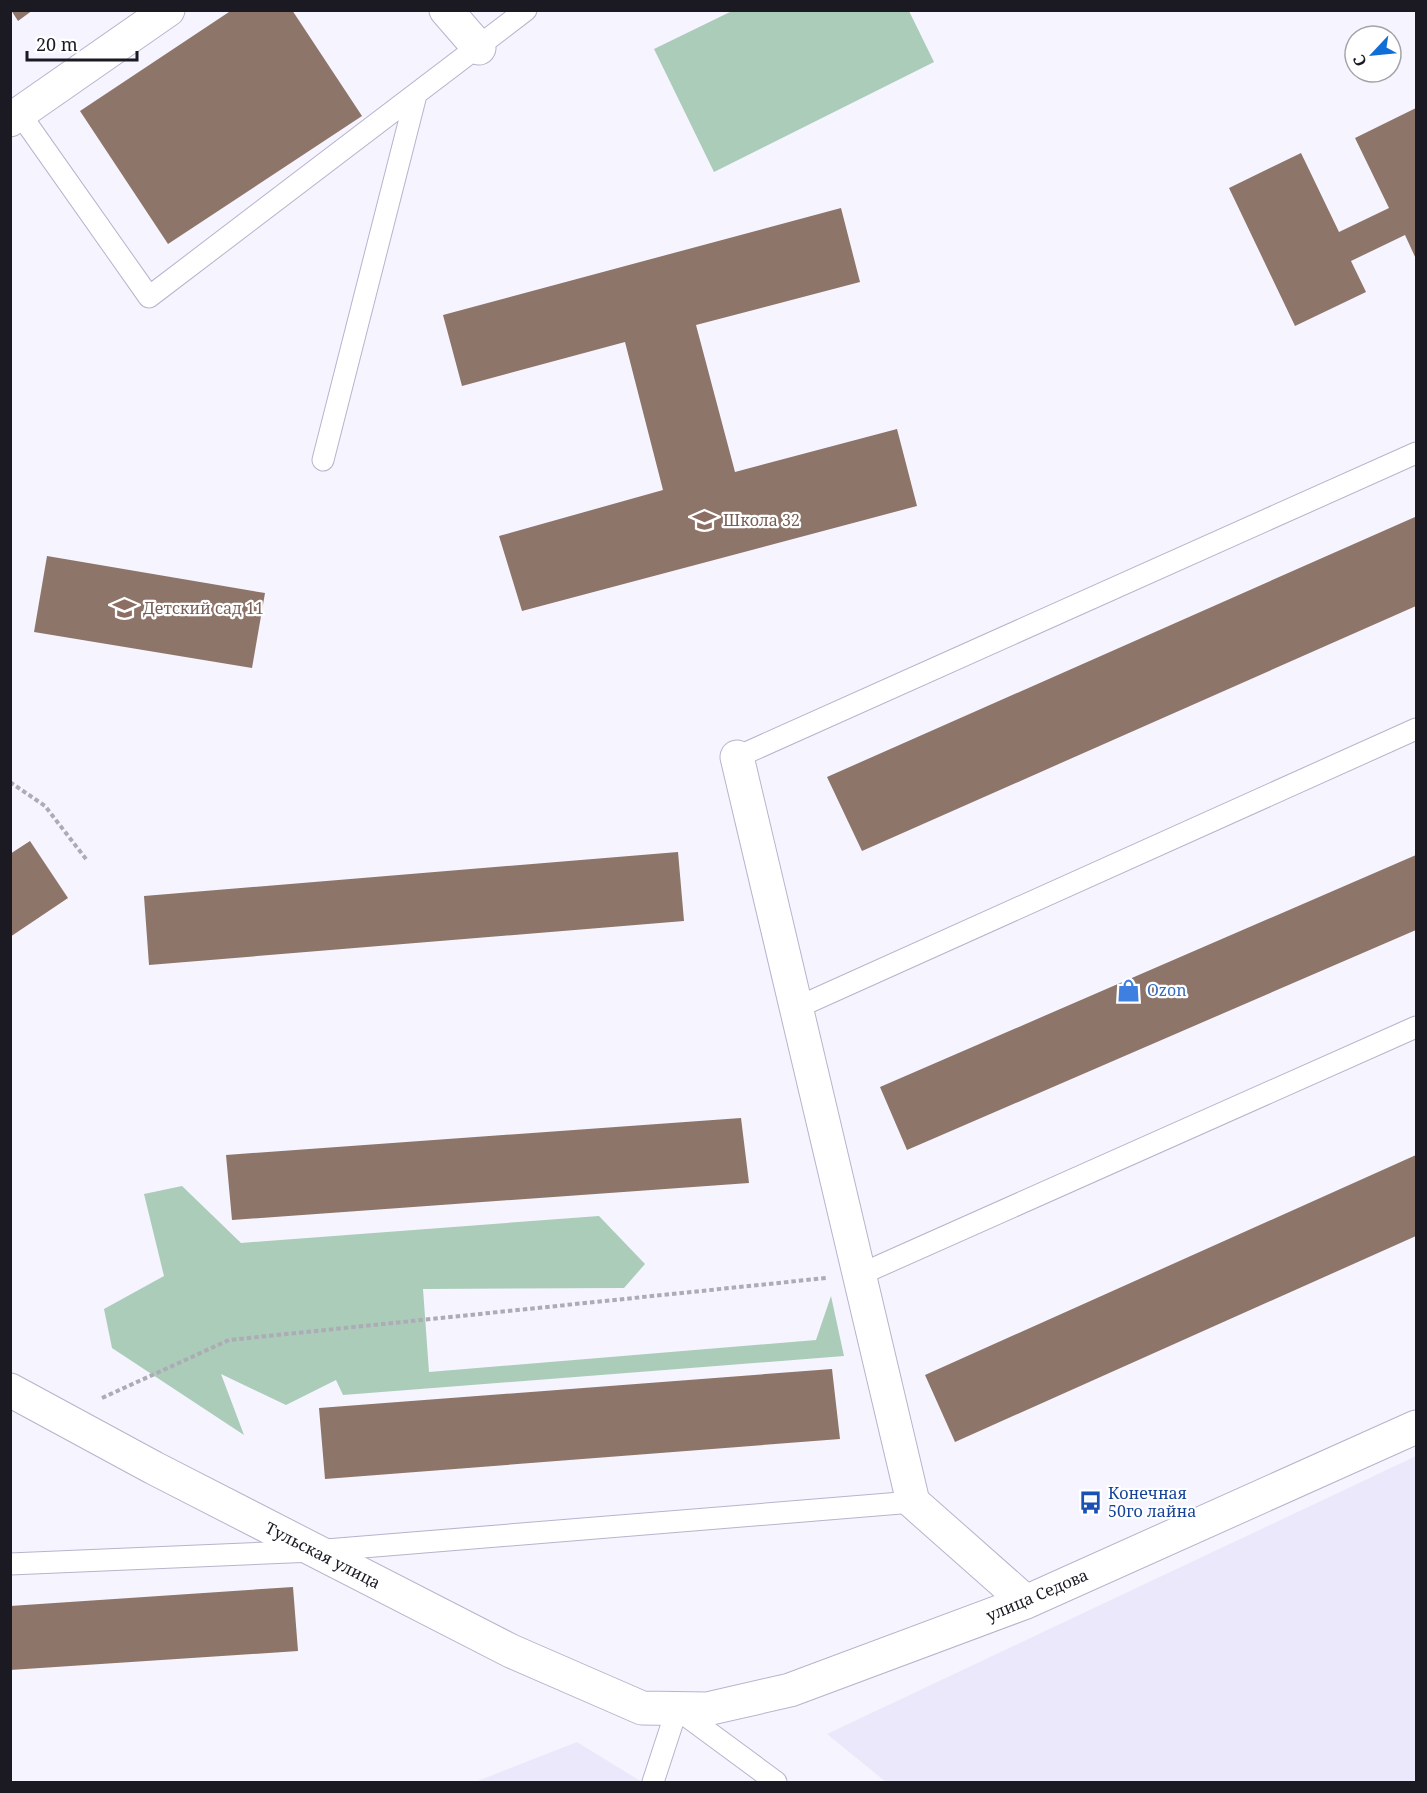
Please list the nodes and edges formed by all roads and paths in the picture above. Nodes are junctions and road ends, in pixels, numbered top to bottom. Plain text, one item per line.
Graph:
1 (168, 10) edge
2 (446, 10) edge
3 (526, 10) edge
4 (479, 48) junction
5 (416, 95) junction
6 (15, 117) edge
7 (1416, 453) edge
8 (323, 460) dead end
9 (1416, 729) edge
10 (737, 757) joint
11 (10, 782) edge
12 (86, 859) dead end
13 (796, 1008) junction
14 (1416, 1027) edge
15 (859, 1275) junction
16 (10, 1390) edge
17 (61, 1418) junction
18 (1416, 1427) edge
19 (913, 1502) junction
20 (314, 1551) junction
21 (10, 1564) edge
22 (1026, 1602) junction
23 (642, 1708) joint
24 (677, 1709) junction
25 (653, 1782) edge
26 (776, 1782) edge

1 - 6 street
2 - 4 street
3 - 4 lane
4 - 5 lane
5 - 6 lane
5 - 8 lane
7 - 10 lane
9 - 13 lane
10 - 13 street
11 - 12 path
13 - 15 street
14 - 15 lane
15 - 17 path
15 - 19 street
16 - 17 street, Тульская улица
17 - 20 street, Тульская улица
18 - 22 street, улица Седова
19 - 20 lane
19 - 22 street
20 - 21 lane
20 - 23 street, Тульская улица
22 - 24 street, улица Седова
23 - 24 street, улица Седова
24 - 25 lane
24 - 26 lane

